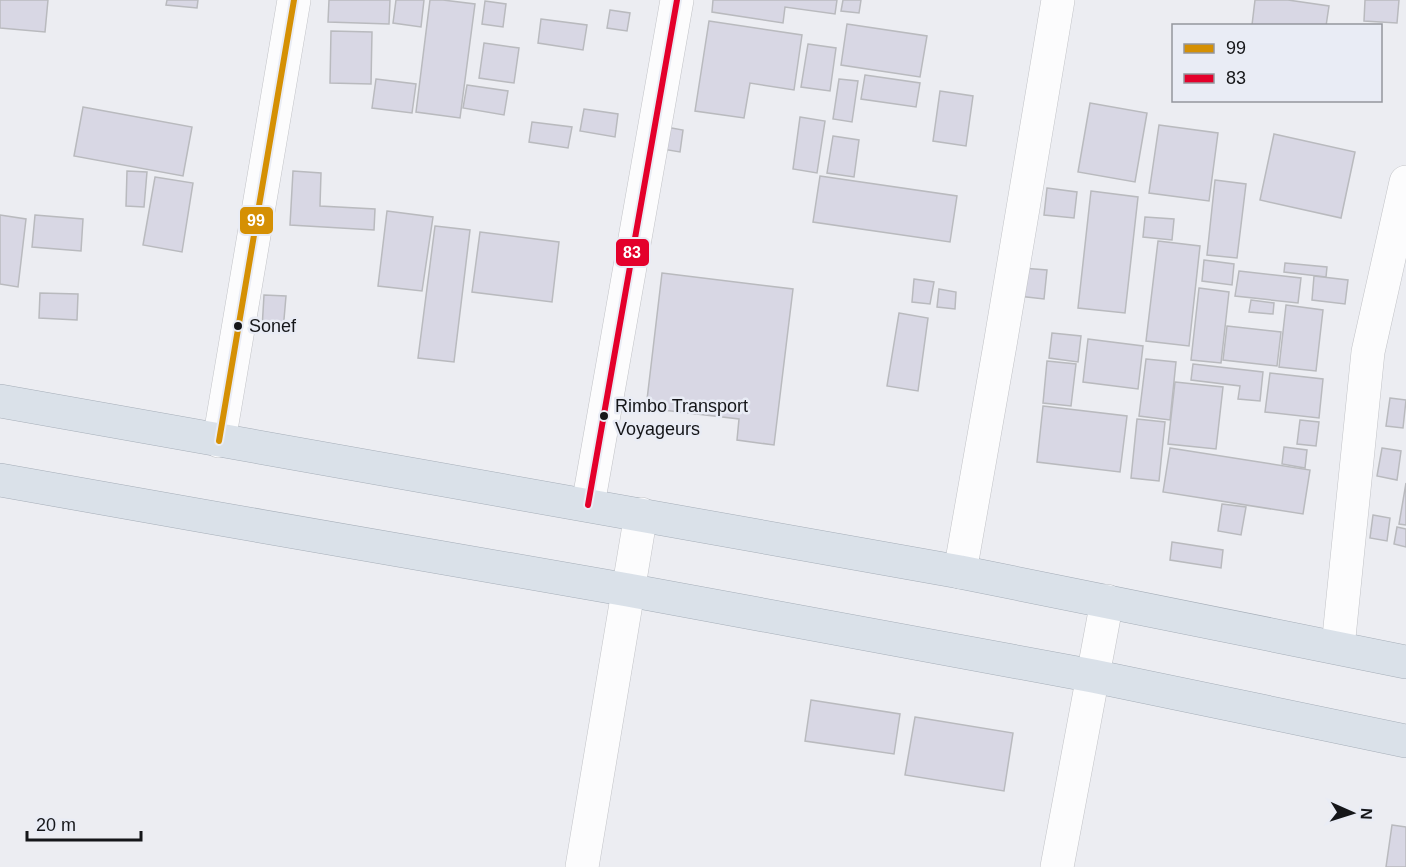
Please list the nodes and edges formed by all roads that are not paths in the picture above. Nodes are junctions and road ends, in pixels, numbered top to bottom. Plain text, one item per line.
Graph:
1 (294, 0) edge
2 (677, 0) edge
3 (1058, 0) edge
4 (1406, 182) edge
5 (0, 401) edge
6 (219, 441) junction
7 (0, 480) edge
8 (588, 505) junction
9 (641, 514) junction
10 (960, 572) junction
11 (628, 590) junction
12 (1107, 601) junction
13 (1338, 648) junction
14 (1406, 662) edge
15 (1093, 676) junction
16 (1406, 741) edge
17 (582, 867) edge
18 (1057, 867) edge

1 - 6 street
2 - 8 street
3 - 10 street
4 - 13 street
5 - 6 highway
6 - 8 highway
7 - 11 highway
8 - 9 highway
9 - 10 highway
9 - 11 street
10 - 12 highway
11 - 15 highway
11 - 17 street
12 - 13 highway
12 - 15 street
13 - 14 highway
15 - 16 highway
15 - 18 street

